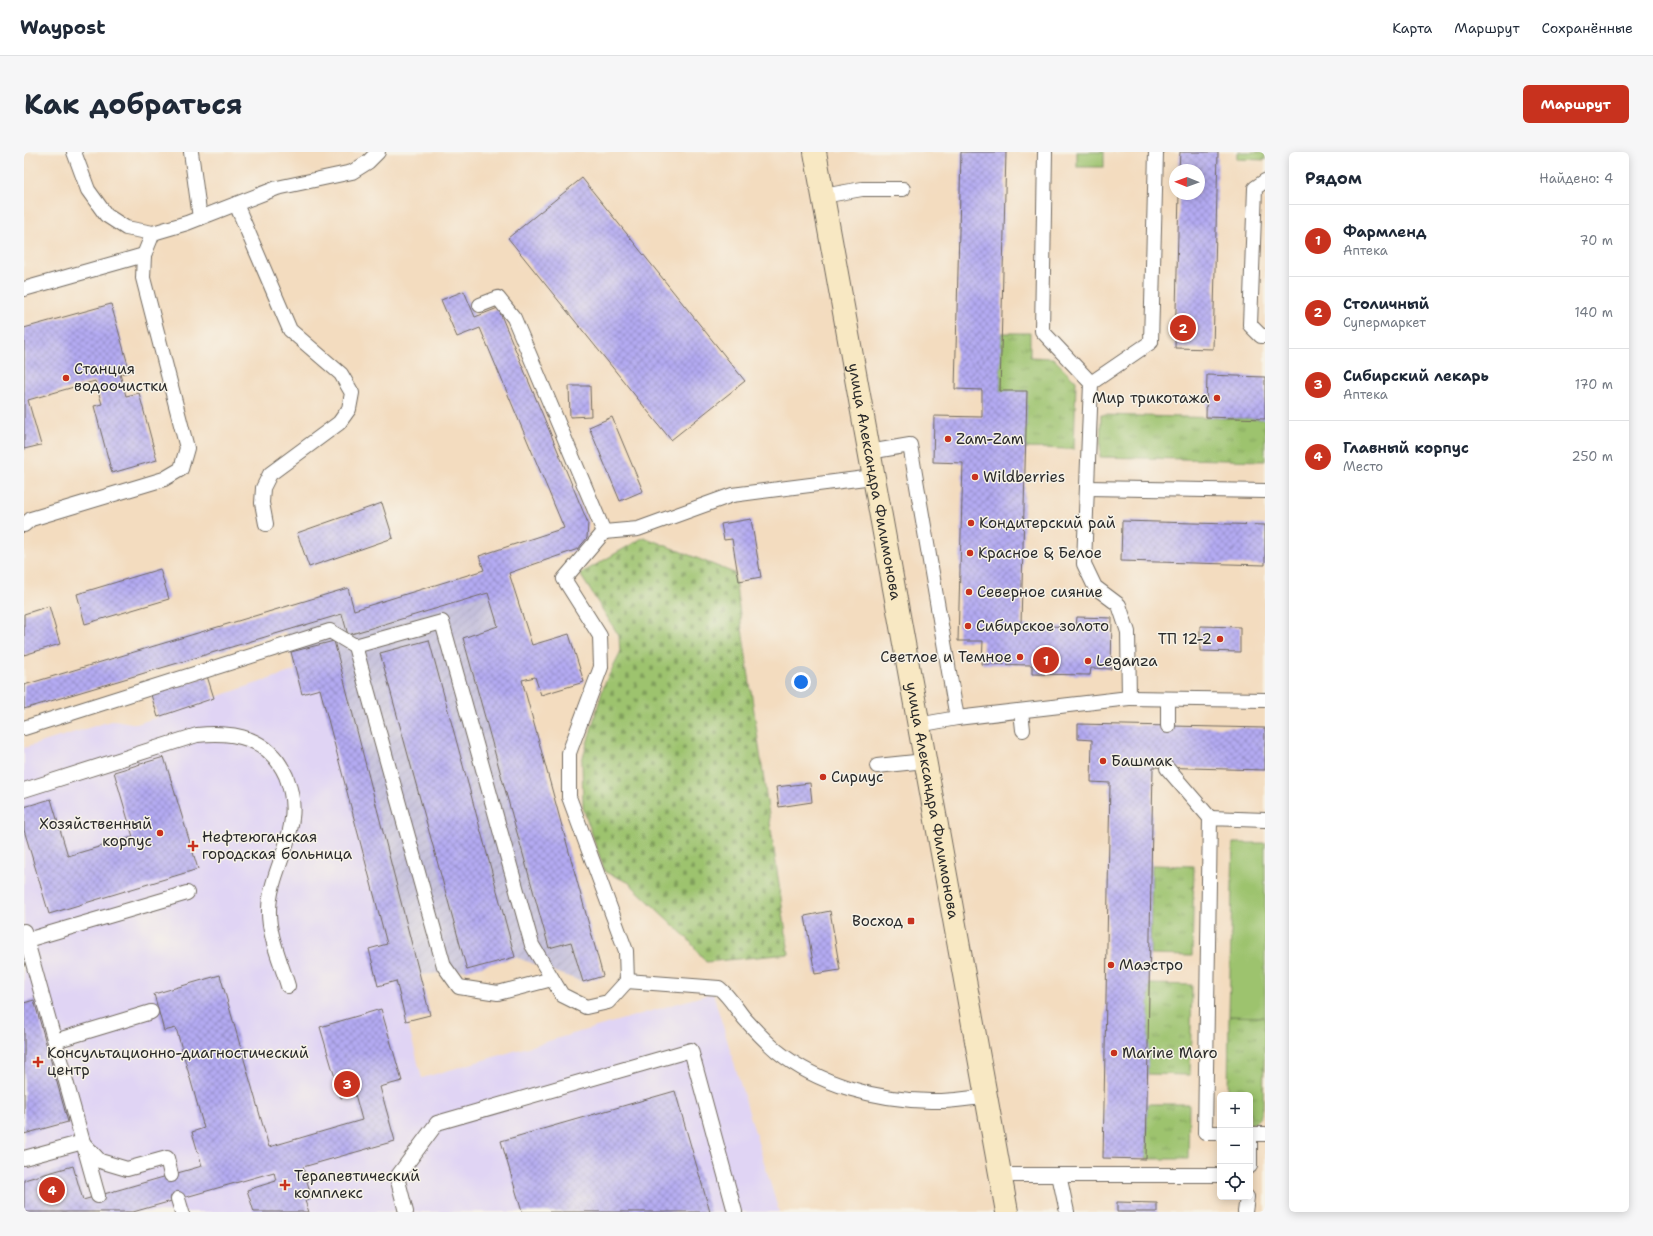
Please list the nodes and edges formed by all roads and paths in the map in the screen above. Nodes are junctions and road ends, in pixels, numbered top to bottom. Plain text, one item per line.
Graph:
1 (74, 152) edge
2 (191, 152) edge
3 (378, 152) edge
4 (815, 152) edge
5 (1045, 152) edge
6 (1156, 152) edge
7 (1265, 181) edge
8 (903, 189) dead end
9 (823, 196) junction
10 (236, 204) junction
11 (200, 218) junction
12 (153, 233) junction
13 (144, 255) junction
14 (24, 289) edge
15 (480, 305) dead end
16 (1265, 336) edge
17 (1091, 383) junction
18 (869, 452) junction
19 (874, 477) junction
20 (1087, 488) junction
21 (1265, 491) edge
22 (266, 524) dead end
23 (24, 525) edge
24 (604, 532) junction
25 (355, 646) junction
26 (1129, 698) junction
27 (1168, 699) junction
28 (1265, 700) edge
29 (1021, 711) junction
30 (957, 718) junction
31 (918, 725) junction
32 (1168, 726) dead end
33 (24, 728) edge
34 (1023, 730) dead end
35 (925, 761) junction
36 (877, 766) dead end
37 (1167, 768) dead end
38 (24, 790) edge
39 (1210, 818) junction
40 (1265, 820) edge
41 (187, 893) dead end
42 (25, 935) edge
43 (552, 978) junction
44 (626, 981) junction
45 (288, 986) dead end
46 (151, 1012) dead end
47 (54, 1040) junction
48 (985, 1097) junction
49 (1217, 1133) edge
50 (1253, 1134) edge
51 (1265, 1134) edge
52 (82, 1142) junction
53 (24, 1158) edge
54 (1000, 1174) junction
55 (171, 1175) dead end
56 (1060, 1175) junction
57 (1217, 1175) edge
58 (98, 1196) dead end
59 (1247, 1200) edge
60 (406, 1212) edge
61 (735, 1212) edge
62 (1007, 1212) edge
63 (1067, 1212) edge
64 (1245, 1212) edge

1 - 12 lane
2 - 11 lane
3 - 10 lane
4 - 9 main road, улица Александра Филимонова
5 - 17 lane
6 - 17 lane
7 - 16 lane
8 - 9 lane
9 - 18 main road, улица Александра Филимонова
10 - 11 lane
10 - 22 lane
11 - 12 lane
12 - 13 lane
13 - 14 lane
13 - 23 lane
15 - 24 lane
17 - 20 lane
18 - 19 main road, улица Александра Филимонова
18 - 30 lane
19 - 24 lane
19 - 31 main road, улица Александра Филимонова
20 - 21 lane
20 - 26 lane
24 - 44 lane
25 - 33 lane
25 - 43 lane
25 - 43 lane
26 - 27 lane
26 - 29 lane
27 - 28 lane
27 - 32 lane
29 - 30 lane
29 - 34 lane
30 - 31 lane
31 - 35 main road, улица Александра Филимонова
35 - 36 lane
35 - 48 main road, улица Александра Филимонова
37 - 39 lane
38 - 45 lane
39 - 40 lane
39 - 49 lane
41 - 42 lane
42 - 47 lane
43 - 44 lane
44 - 48 lane
46 - 47 lane
47 - 52 lane
48 - 54 main road, улица Александра Филимонова
50 - 51 lane
52 - 53 lane
52 - 55 lane
52 - 58 lane
54 - 56 lane
54 - 62 main road, улица Александра Филимонова
56 - 57 lane
56 - 63 lane
59 - 64 lane
60 - 61 lane

